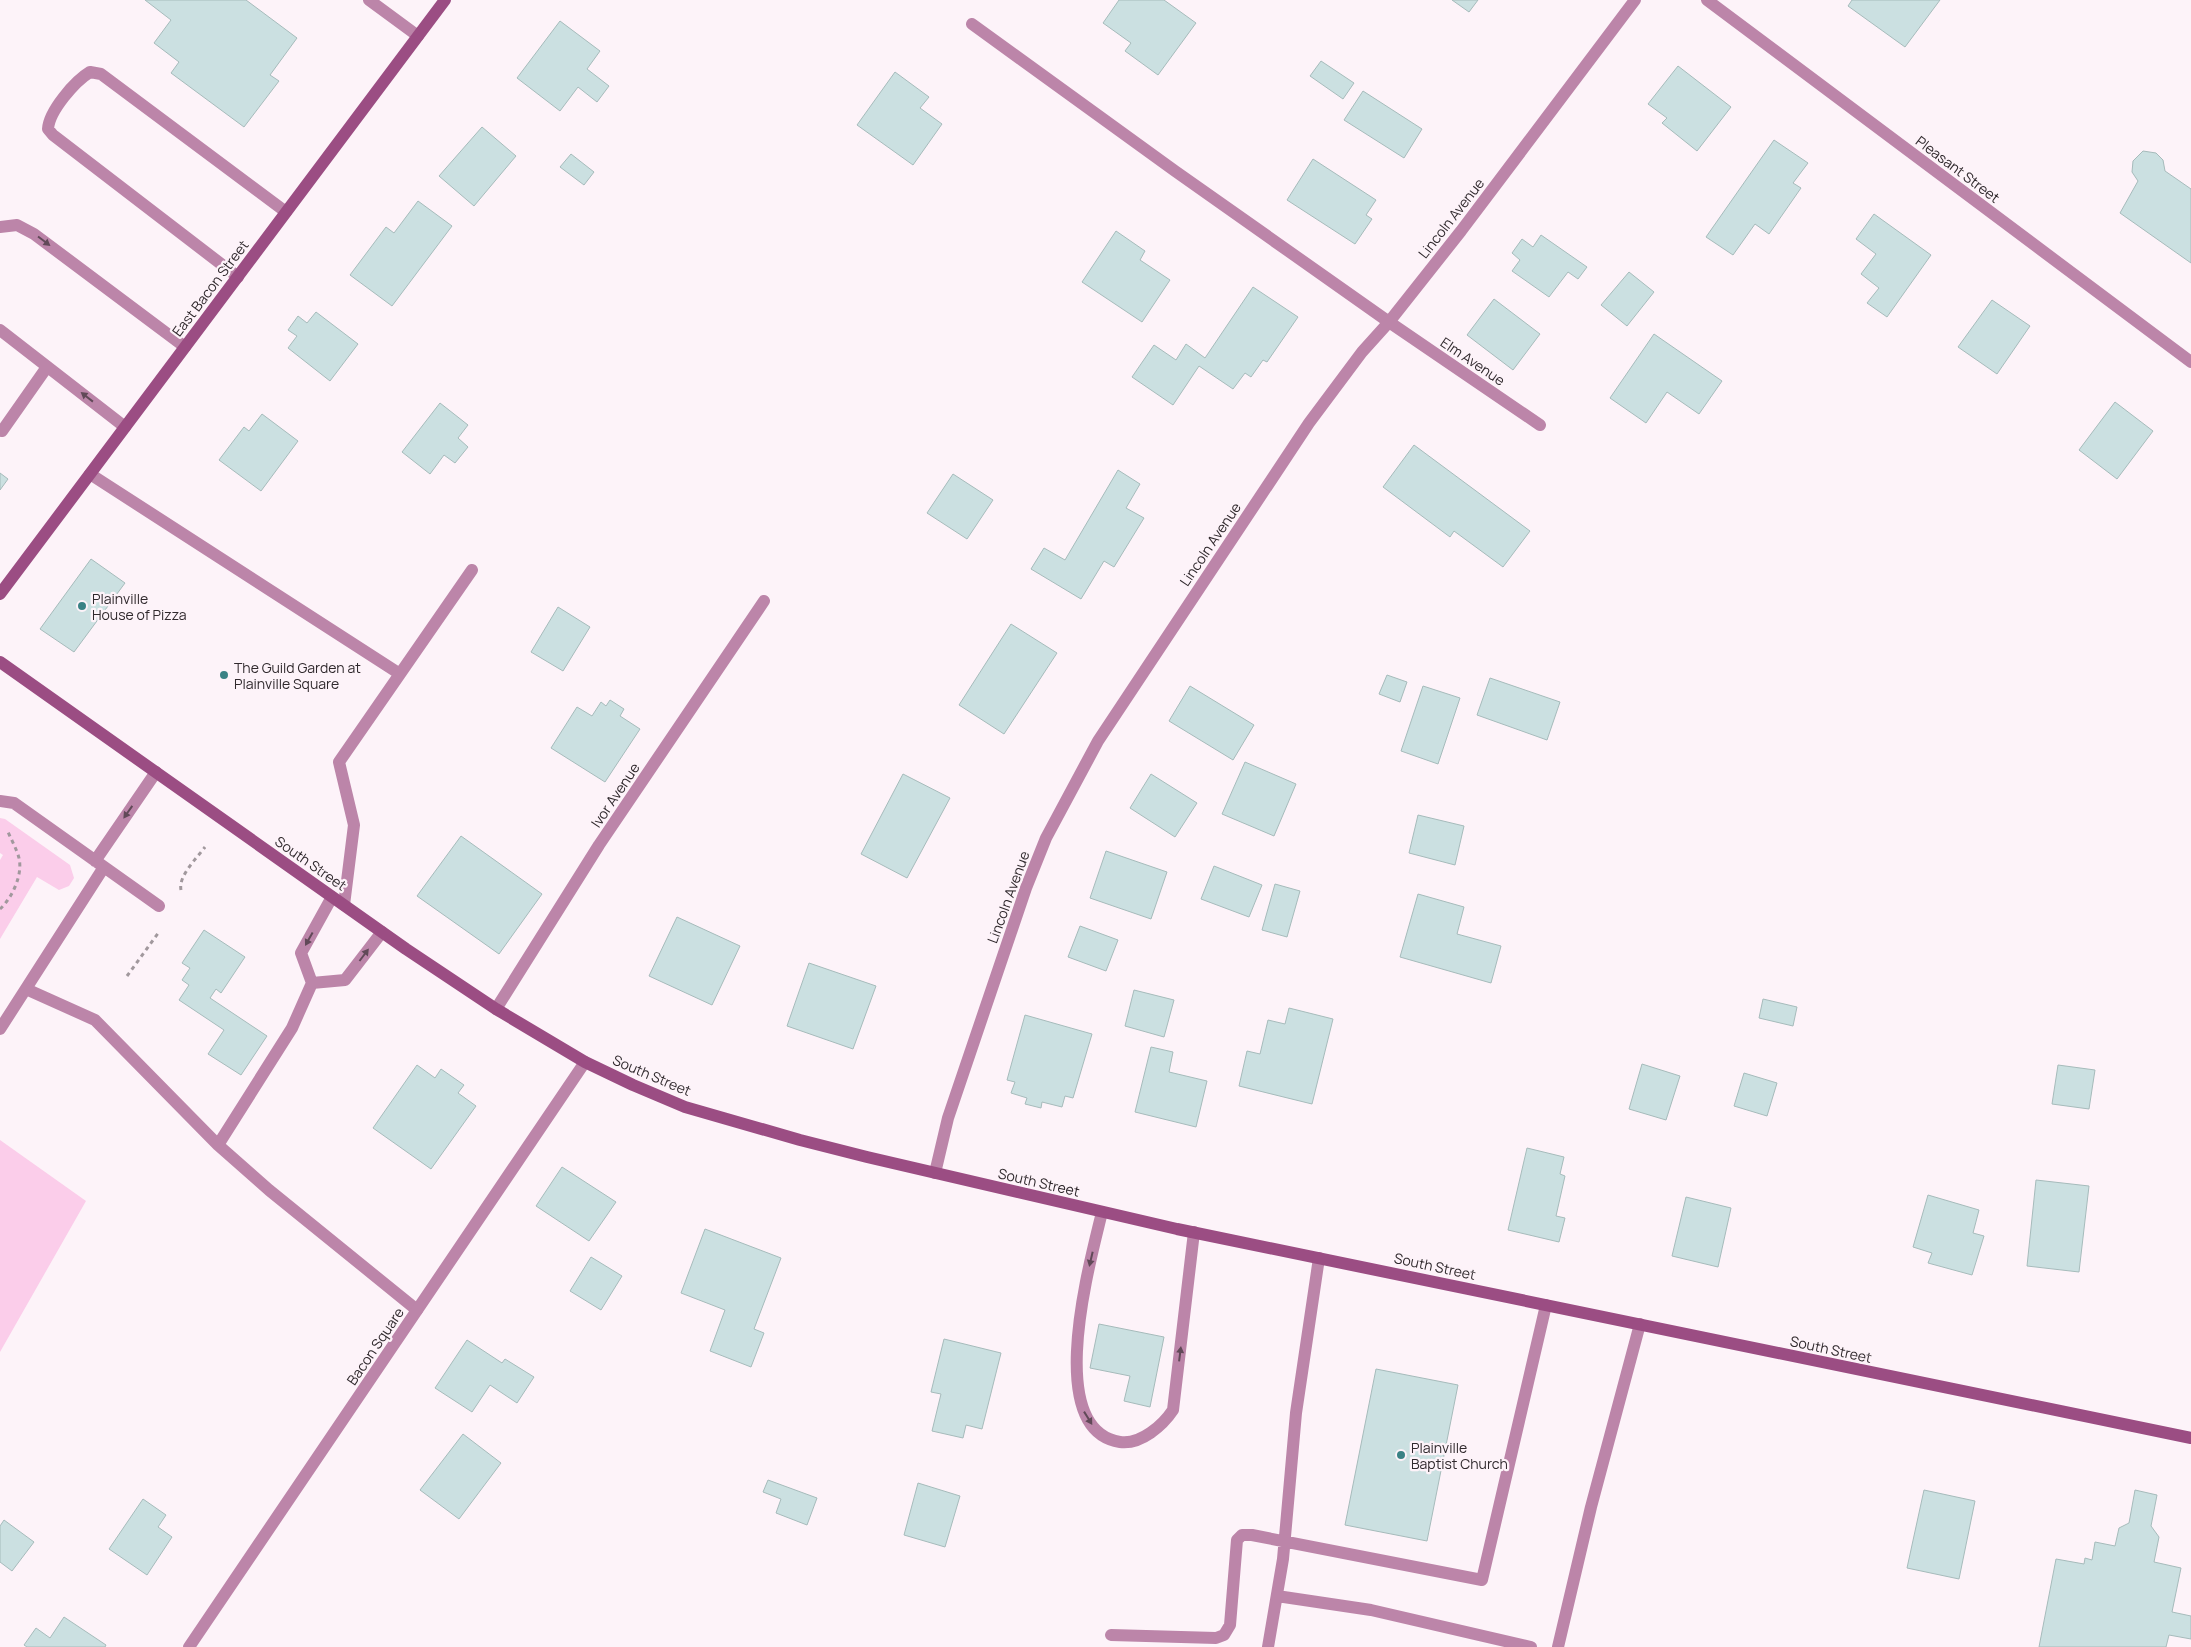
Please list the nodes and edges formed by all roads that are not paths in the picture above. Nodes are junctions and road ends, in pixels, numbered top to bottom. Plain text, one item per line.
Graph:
1 (369, 0) edge
2 (445, 0) edge
3 (1635, 0) edge
4 (1707, 0) edge
5 (972, 24) dead end
6 (418, 36) junction
7 (286, 212) junction
8 (0, 226) edge
9 (238, 277) junction
10 (1389, 322) junction
11 (0, 330) edge
12 (185, 347) junction
13 (2191, 362) edge
14 (48, 367) junction
15 (1540, 426) dead end
16 (125, 427) junction
17 (2, 431) dead end
18 (90, 474) junction
19 (472, 570) dead end
20 (0, 594) edge
21 (764, 602) dead end
22 (0, 662) edge
23 (400, 674) junction
24 (156, 772) junction
25 (0, 801) edge
26 (100, 864) junction
27 (332, 897) junction
28 (344, 905) junction
29 (160, 906) dead end
30 (382, 932) junction
31 (312, 983) junction
32 (26, 989) junction
33 (496, 1009) junction
34 (0, 1030) edge
35 (585, 1062) junction
36 (218, 1145) junction
37 (935, 1173) junction
38 (1102, 1212) junction
39 (1194, 1232) junction
40 (1319, 1258) junction
41 (1546, 1305) junction
42 (417, 1310) junction
43 (1640, 1324) junction
44 (2191, 1438) edge
45 (1284, 1542) junction
46 (1277, 1596) junction
47 (1111, 1635) dead end
48 (1559, 1646) edge
49 (190, 1647) edge
50 (1268, 1647) edge
51 (1531, 1647) edge

1 - 6 street
2 - 6 main road, East Bacon Street
3 - 10 street, Lincoln Avenue
4 - 13 street, Pleasant Street
5 - 10 street, Elm Avenue
6 - 7 main road, East Bacon Street
7 - 9 main road, East Bacon Street
7 - 9 street
8 -> 12 street
9 - 12 main road, East Bacon Street
10 - 15 street, Elm Avenue
10 - 37 street, Lincoln Avenue
11 - 14 street
12 - 16 main road, East Bacon Street
16 -> 14 street
14 - 17 street
16 - 18 main road, East Bacon Street
18 - 20 main road, East Bacon Street
18 - 23 street
19 - 23 street
21 - 33 street, Ivor Avenue
22 - 24 main road, South Street
23 - 28 street
24 -> 26 street
24 - 27 main road, South Street
25 - 26 street
26 - 29 street
26 - 32 street
27 - 28 main road, South Street
27 -> 31 street
28 - 30 main road, South Street
31 -> 30 street
30 - 33 main road, South Street
31 - 36 street
32 - 34 street
32 - 36 street
33 - 35 main road, South Street
35 - 37 main road, South Street
35 - 42 street, Bacon Square
36 - 42 street
37 - 38 main road, South Street
38 - 39 main road, South Street
38 -> 39 street
39 - 40 main road, South Street
40 - 41 main road, South Street
40 - 45 street
41 - 43 main road, South Street
41 - 45 street
42 - 49 street, Bacon Square
43 - 44 main road, South Street
43 - 48 street
45 - 46 street
45 - 47 street
46 - 50 street
46 - 51 street

